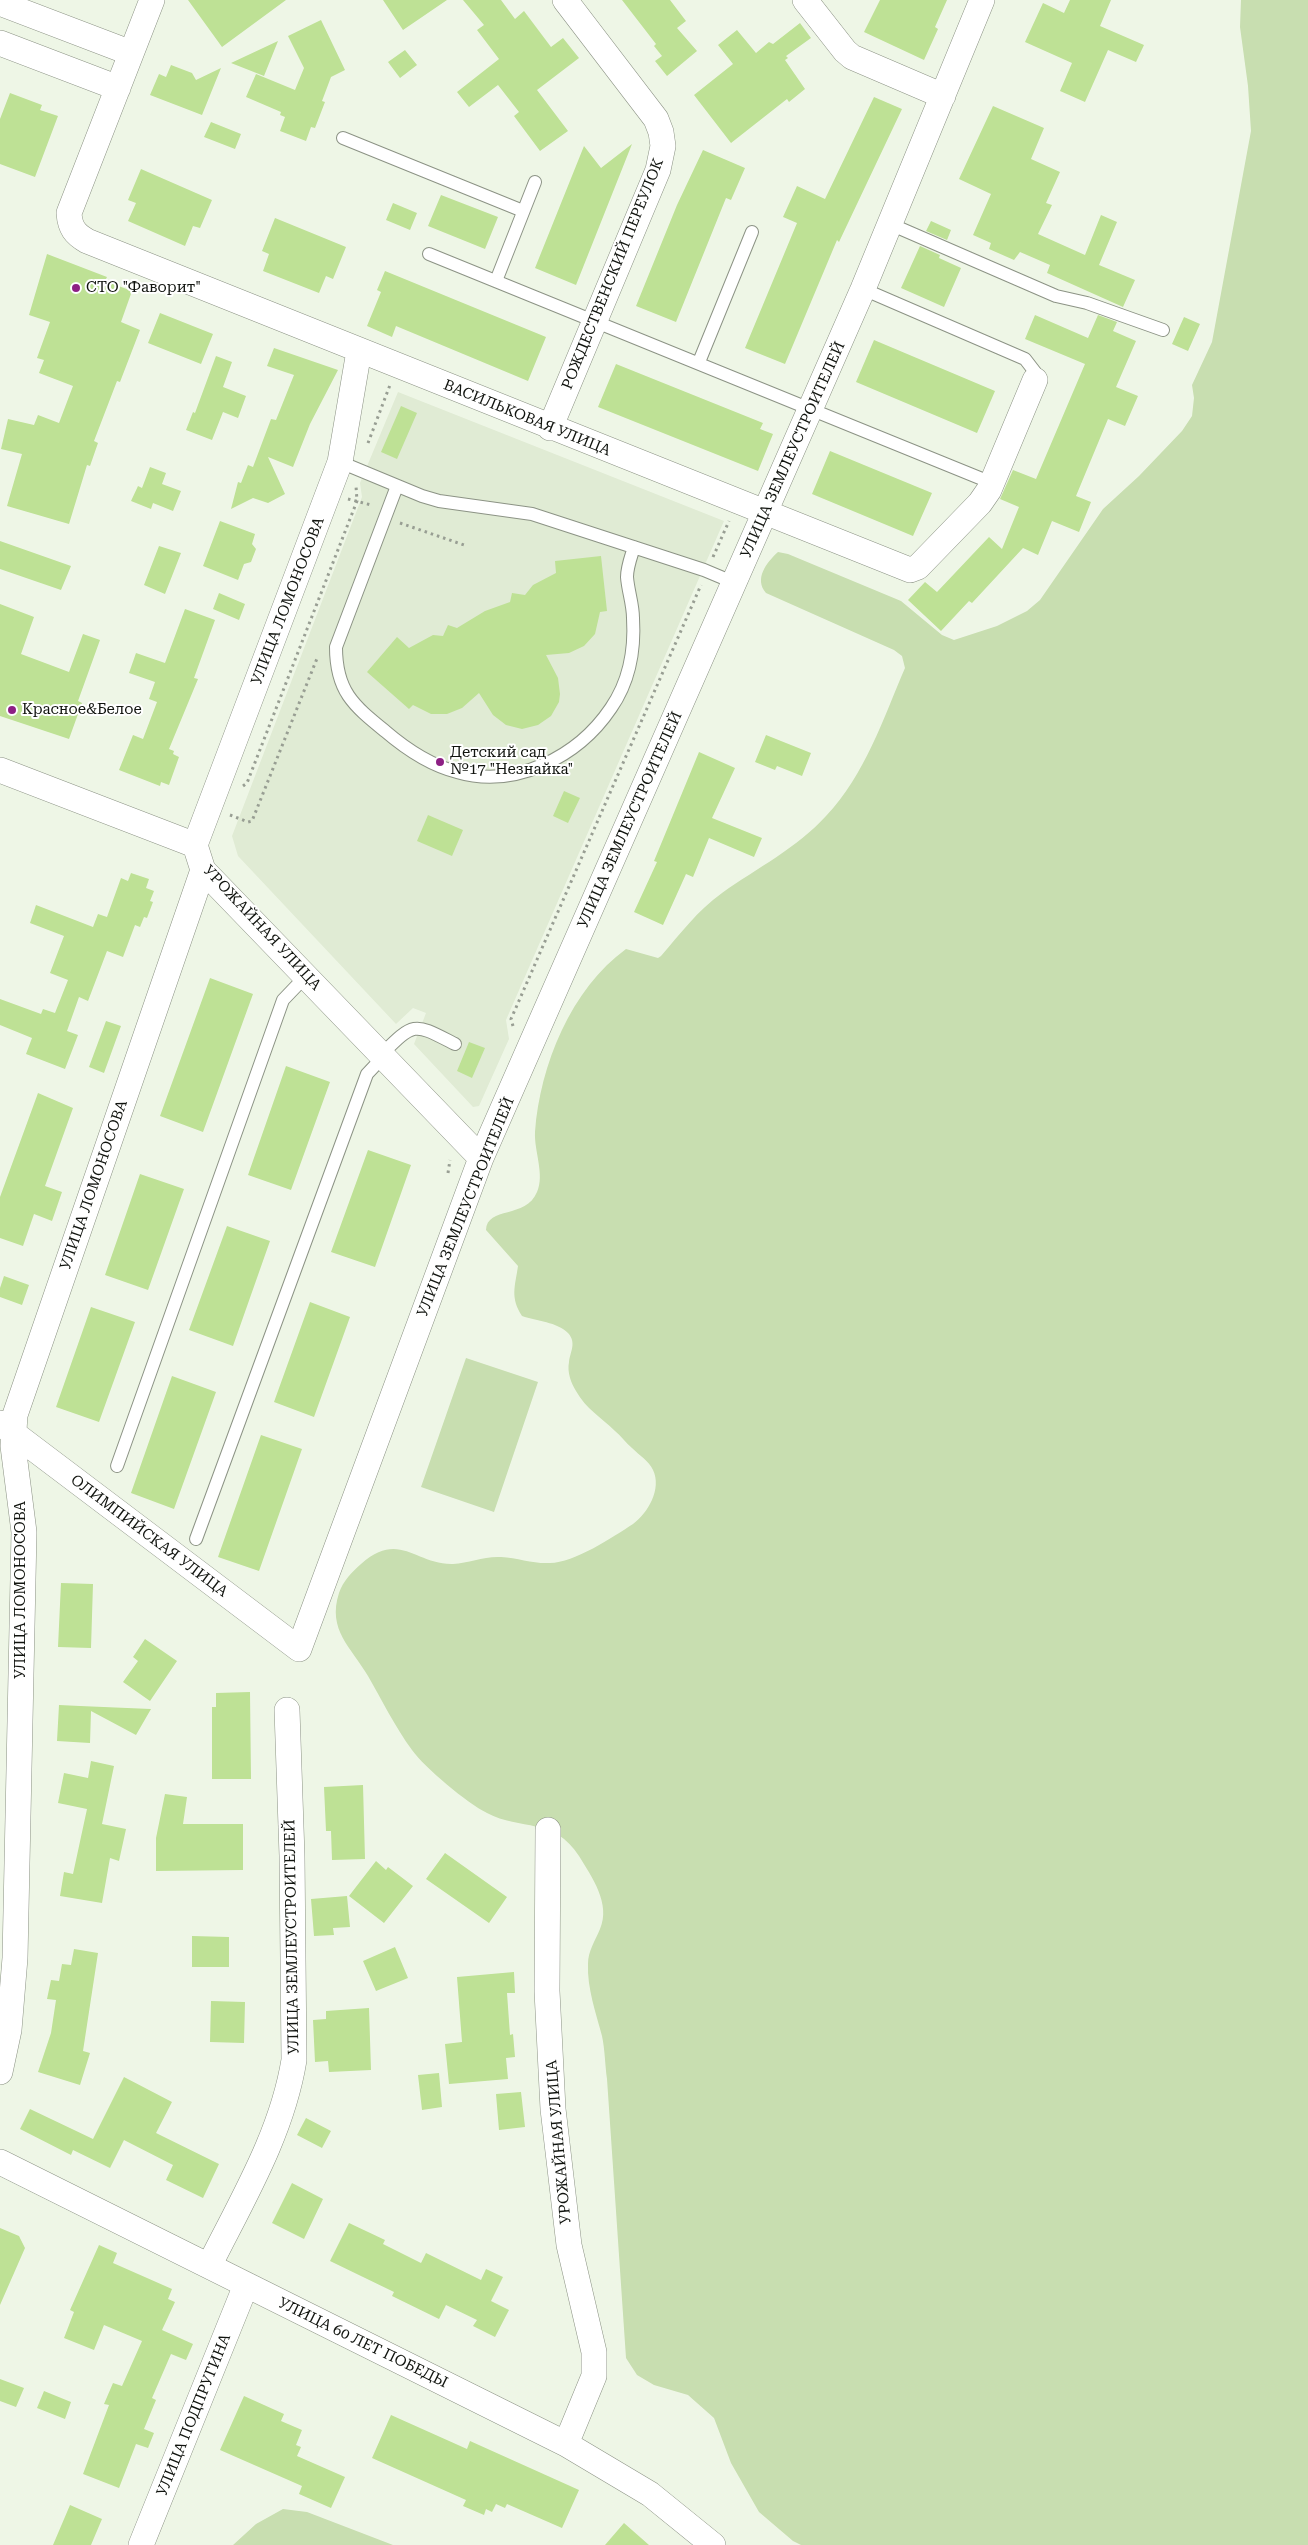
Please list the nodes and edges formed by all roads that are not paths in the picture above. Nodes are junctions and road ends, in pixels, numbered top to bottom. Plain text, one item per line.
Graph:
1 (152, 0) edge
2 (566, 0) edge
3 (806, 0) edge
4 (982, 0) edge
5 (0, 3) edge
6 (0, 43) edge
7 (131, 53) junction
8 (118, 88) junction
9 (943, 96) junction
10 (343, 138) dead end
11 (535, 182) dead end
12 (523, 211) junction
13 (890, 224) junction
14 (752, 232) dead end
15 (429, 254) dead end
16 (496, 281) junction
17 (863, 289) junction
18 (595, 320) junction
19 (1164, 330) dead end
20 (359, 351) junction
21 (698, 362) junction
22 (1035, 380) joint
23 (811, 409) junction
24 (550, 428) junction
25 (349, 466) junction
26 (992, 483) junction
27 (397, 486) junction
28 (765, 514) junction
29 (634, 548) junction
30 (735, 583) junction
31 (0, 770) edge
32 (195, 845) junction
33 (203, 870) junction
34 (306, 976) junction
35 (455, 1044) dead end
36 (383, 1055) junction
37 (481, 1158) junction
38 (6, 1428) edge
39 (117, 1466) dead end
40 (196, 1539) dead end
41 (298, 1649) joint
42 (287, 1710) dead end
43 (548, 1830) dead end
44 (0, 2072) edge
45 (0, 2162) edge
46 (209, 2266) junction
47 (246, 2285) junction
48 (566, 2444) junction
49 (140, 2545) edge
50 (713, 2545) edge

1 - 7 street, ВАСИЛЬКОВАЯ УЛИЦА
2 - 18 street, РОЖДЕСТВЕНСКИЙ ПЕРЕУЛОК
3 - 9 street
4 - 9 street, УЛИЦА ЗЕМЛЕУСТРОИТЕЛЕЙ
5 - 7 street
6 - 8 street
7 - 8 street, ВАСИЛЬКОВАЯ УЛИЦА
8 - 20 street, ВАСИЛЬКОВАЯ УЛИЦА
9 - 13 street, УЛИЦА ЗЕМЛЕУСТРОИТЕЛЕЙ
10 - 12 lane
11 - 12 lane
12 - 16 lane
13 - 17 street, УЛИЦА ЗЕМЛЕУСТРОИТЕЛЕЙ
13 - 19 lane
14 - 21 lane
15 - 16 lane
16 - 18 lane
17 - 22 lane
17 - 23 street, УЛИЦА ЗЕМЛЕУСТРОИТЕЛЕЙ
18 - 21 lane
18 - 24 street, РОЖДЕСТВЕНСКИЙ ПЕРЕУЛОК
20 - 24 street, ВАСИЛЬКОВАЯ УЛИЦА
20 - 25 street, УЛИЦА ЛОМОНОСОВА
21 - 23 lane
22 - 26 street, ВАСИЛЬКОВАЯ УЛИЦА
23 - 26 lane
23 - 28 street, УЛИЦА ЗЕМЛЕУСТРОИТЕЛЕЙ
24 - 28 street, ВАСИЛЬКОВАЯ УЛИЦА
25 - 27 lane
25 - 32 street, УЛИЦА ЛОМОНОСОВА
26 - 28 street, ВАСИЛЬКОВАЯ УЛИЦА
27 - 29 lane
27 - 29 lane
28 - 30 street, УЛИЦА ЗЕМЛЕУСТРОИТЕЛЕЙ
29 - 30 lane
30 - 37 street, УЛИЦА ЗЕМЛЕУСТРОИТЕЛЕЙ
31 - 32 street
32 - 33 street, УРОЖАЙНАЯ УЛИЦА
33 - 34 street, УРОЖАЙНАЯ УЛИЦА
33 - 38 street, УЛИЦА ЛОМОНОСОВА
34 - 36 street, УРОЖАЙНАЯ УЛИЦА
34 - 39 lane
35 - 36 lane
36 - 37 street, УРОЖАЙНАЯ УЛИЦА
36 - 40 lane
37 - 41 street, УЛИЦА ЗЕМЛЕУСТРОИТЕЛЕЙ
38 - 41 street, ОЛИМПИЙСКАЯ УЛИЦА
38 - 44 street, УЛИЦА ЛОМОНОСОВА
42 - 46 street, УЛИЦА ЗЕМЛЕУСТРОИТЕЛЕЙ
43 - 48 street, УРОЖАЙНАЯ УЛИЦА
45 - 46 street, УЛИЦА 60 ЛЕТ ПОБЕДЫ
46 - 47 street, УЛИЦА 60 ЛЕТ ПОБЕДЫ
47 - 48 street, УЛИЦА 60 ЛЕТ ПОБЕДЫ
47 - 49 street, УЛИЦА ПОДПРУГИНА
48 - 50 street, УЛИЦА 60 ЛЕТ ПОБЕДЫ

